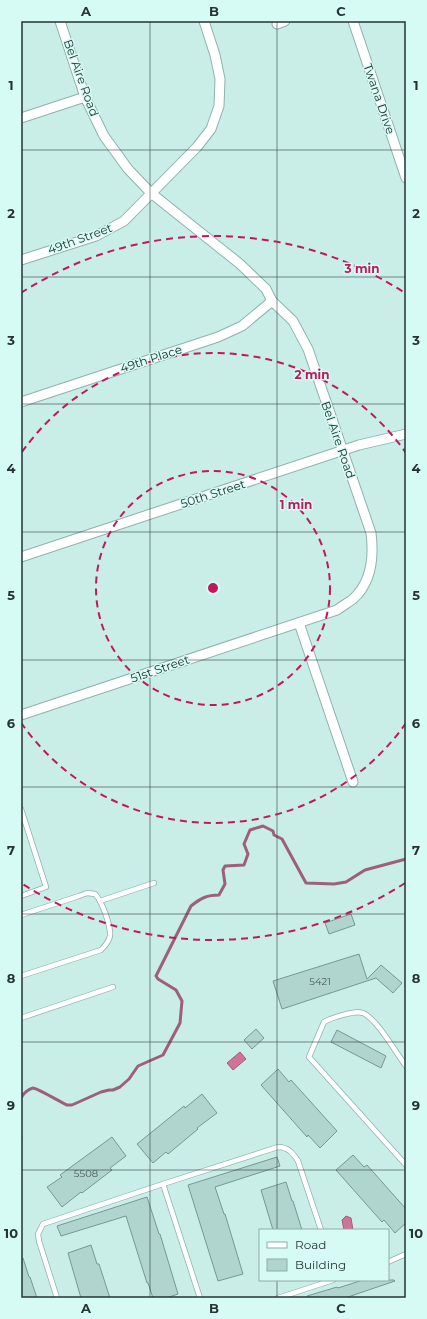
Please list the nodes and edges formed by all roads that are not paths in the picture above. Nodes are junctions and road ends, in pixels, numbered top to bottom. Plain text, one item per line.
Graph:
1 (60, 21) edge
2 (204, 21) edge
3 (353, 21) edge
4 (85, 97) junction
5 (21, 118) edge
6 (406, 178) edge
7 (150, 193) junction
8 (21, 260) edge
9 (272, 301) junction
10 (21, 402) edge
11 (406, 434) edge
12 (342, 451) junction
13 (21, 557) edge
14 (299, 623) junction
15 (21, 716) edge
16 (354, 782) dead end
17 (21, 809) edge
18 (154, 883) dead end
19 (21, 896) edge
20 (100, 901) junction
21 (21, 915) edge
22 (21, 976) edge
23 (113, 987) dead end
24 (21, 1018) edge
25 (406, 1066) edge
26 (406, 1165) edge
27 (163, 1184) junction
28 (321, 1229) edge
29 (406, 1254) edge
30 (389, 1262) edge
31 (330, 1281) edge
32 (57, 1298) edge
33 (200, 1298) edge
34 (278, 1298) edge

1 - 4 street, Bel Aire Road
2 - 7 street, 49th Street
3 - 6 street, Twana Drive
4 - 5 street
4 - 7 street, Bel Aire Road
7 - 8 street, 49th Street
7 - 9 street, Bel Aire Road
9 - 10 street, 49th Place
9 - 12 street, Bel Aire Road
11 - 12 street, 50th Street
12 - 13 street, 50th Street
12 - 14 street, Bel Aire Road
14 - 15 street, 51st Street
14 - 16 street
17 - 19 lane
18 - 20 lane
20 - 21 lane
20 - 22 lane
23 - 24 lane
25 - 26 lane
27 - 28 lane
27 - 32 lane
27 - 33 lane
29 - 30 lane
31 - 34 lane

